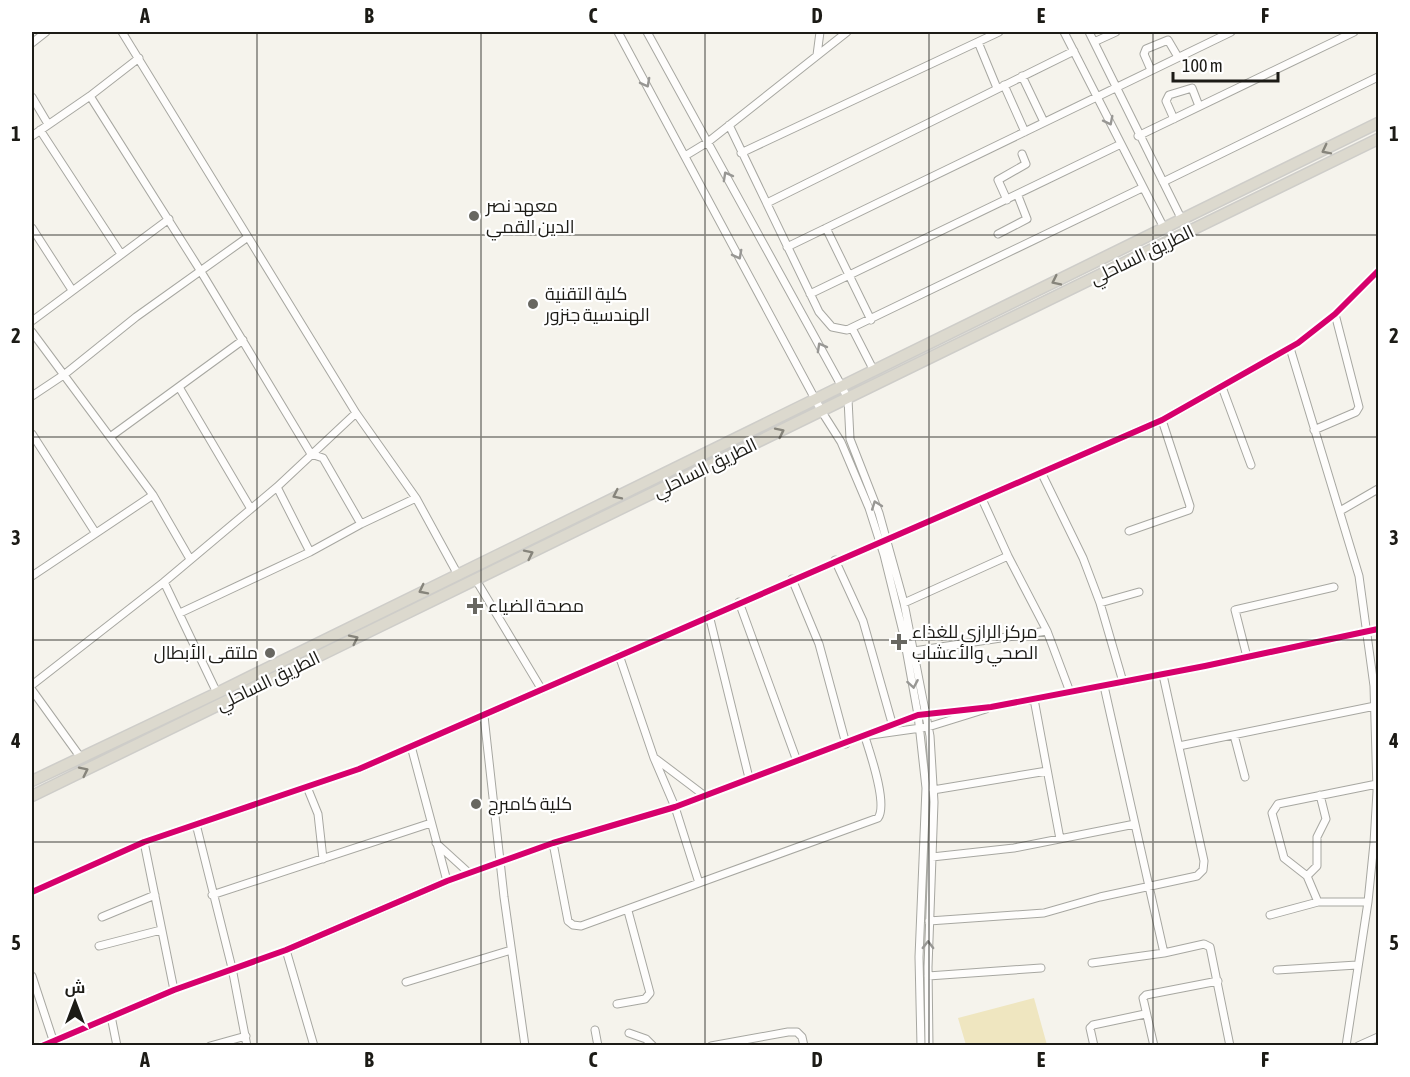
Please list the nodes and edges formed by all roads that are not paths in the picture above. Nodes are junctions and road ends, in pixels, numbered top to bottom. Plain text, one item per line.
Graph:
1 (46, 32) edge
2 (122, 32) edge
3 (618, 32) edge
4 (647, 32) edge
5 (820, 32) edge
6 (847, 32) edge
7 (999, 32) edge
8 (1064, 32) edge
9 (1089, 32) edge
10 (1116, 32) edge
11 (1231, 32) edge
12 (1354, 32) edge
13 (1337, 35) edge
14 (978, 42) junction
15 (1094, 42) junction
16 (32, 43) edge
17 (1074, 51) junction
18 (817, 55) junction
19 (1178, 57) junction
20 (139, 58) junction
21 (1151, 70) junction
22 (1022, 76) junction
23 (1378, 76) edge
24 (1001, 87) junction
25 (1114, 88) junction
26 (90, 96) junction
27 (32, 97) edge
28 (1096, 97) junction
29 (1199, 106) junction
30 (1174, 119) junction
31 (1044, 122) junction
32 (1378, 123) edge
33 (48, 124) junction
34 (729, 125) junction
35 (40, 130) junction
36 (1025, 132) junction
37 (32, 136) edge
38 (1138, 136) junction
39 (1378, 139) edge
40 (708, 142) junction
41 (1121, 144) junction
42 (741, 153) junction
43 (1022, 154) dead end
44 (685, 156) junction
45 (1163, 182) junction
46 (1142, 188) junction
47 (1018, 196) junction
48 (1007, 200) junction
49 (766, 203) junction
50 (169, 219) junction
51 (1182, 220) junction
52 (32, 228) edge
53 (826, 228) junction
54 (1164, 228) junction
55 (998, 234) dead end
56 (248, 237) junction
57 (787, 247) junction
58 (120, 254) junction
59 (200, 270) junction
60 (1378, 271) edge
61 (849, 274) junction
62 (72, 290) junction
63 (810, 294) junction
64 (1335, 314) junction
65 (871, 320) junction
66 (32, 321) edge
67 (852, 328) junction
68 (32, 332) edge
69 (243, 340) junction
70 (1290, 348) junction
71 (873, 369) junction
72 (65, 374) junction
73 (841, 385) junction
74 (179, 387) junction
75 (1222, 387) junction
76 (32, 396) edge
77 (815, 398) junction
78 (848, 399) junction
79 (822, 412) junction
80 (356, 413) junction
81 (1162, 420) junction
82 (1314, 430) junction
83 (32, 434) edge
84 (110, 437) junction
85 (311, 454) junction
86 (1251, 465) dead end
87 (1042, 474) junction
88 (277, 487) junction
89 (1378, 489) edge
90 (153, 495) junction
91 (416, 498) junction
92 (982, 499) junction
93 (251, 509) junction
94 (1340, 511) junction
95 (361, 524) junction
96 (1129, 531) dead end
97 (95, 532) junction
98 (882, 540) junction
99 (310, 552) junction
100 (1008, 556) junction
101 (190, 559) junction
102 (835, 560) junction
103 (457, 573) junction
104 (32, 576) edge
105 (792, 579) junction
106 (476, 580) junction
107 (164, 582) junction
108 (1334, 587) dead end
109 (1139, 592) dead end
110 (739, 602) junction
111 (904, 603) junction
112 (1100, 603) junction
113 (180, 613) junction
114 (709, 615) junction
115 (1378, 629) edge
116 (1047, 631) junction
117 (1369, 633) junction
118 (914, 651) junction
119 (619, 655) junction
120 (1247, 657) junction
121 (1163, 675) junction
122 (1123, 682) junction
123 (32, 685) edge
124 (1104, 686) junction
125 (32, 690) edge
126 (542, 690) junction
127 (1070, 692) junction
128 (217, 693) junction
129 (1034, 699) junction
130 (1375, 706) junction
131 (991, 707) junction
132 (922, 715) junction
133 (484, 716) junction
134 (892, 723) junction
135 (928, 727) junction
136 (920, 728) junction
137 (1234, 735) junction
138 (866, 736) junction
139 (846, 744) junction
140 (411, 746) junction
141 (1179, 746) junction
142 (81, 758) junction
143 (654, 758) junction
144 (797, 762) junction
145 (1047, 771) junction
146 (1245, 777) dead end
147 (749, 778) junction
148 (32, 781) edge
149 (1377, 784) junction
150 (307, 787) junction
151 (933, 790) junction
152 (705, 795) junction
153 (1320, 795) junction
154 (32, 796) edge
155 (675, 807) junction
156 (431, 823) junction
157 (196, 824) junction
158 (1135, 824) junction
159 (1060, 839) junction
160 (144, 842) junction
161 (436, 843) junction
162 (553, 843) junction
163 (932, 857) junction
164 (323, 859) junction
165 (500, 861) junction
166 (469, 873) junction
167 (1307, 876) junction
168 (447, 881) junction
169 (699, 883) junction
170 (1149, 886) junction
171 (32, 892) edge
172 (155, 895) junction
173 (212, 895) junction
174 (1318, 902) junction
175 (1368, 902) junction
176 (628, 911) junction
177 (1270, 915) dead end
178 (102, 917) dead end
179 (929, 921) junction
180 (161, 930) junction
181 (99, 946) dead end
182 (286, 950) junction
183 (512, 950) junction
184 (1164, 953) junction
185 (1092, 963) dead end
186 (1357, 965) junction
187 (232, 968) junction
188 (1041, 968) dead end
189 (1277, 970) dead end
190 (32, 976) edge
191 (928, 976) junction
192 (1218, 981) junction
193 (406, 982) dead end
194 (174, 990) junction
195 (617, 1004) dead end
196 (1145, 1014) junction
197 (111, 1016) junction
198 (595, 1030) dead end
199 (629, 1033) dead end
200 (246, 1036) junction
201 (1378, 1037) edge
202 (54, 1043) edge
203 (42, 1046) edge
204 (117, 1046) edge
205 (210, 1046) edge
206 (247, 1046) edge
207 (314, 1046) edge
208 (525, 1046) edge
209 (598, 1046) edge
210 (653, 1046) edge
211 (711, 1046) edge
212 (804, 1046) edge
213 (921, 1046) edge
214 (929, 1046) edge
215 (1094, 1046) edge
216 (1154, 1046) edge
217 (1230, 1046) edge
218 (1346, 1046) edge
219 (1358, 1046) edge

1 - 16 street
2 - 20 street
3 -> 44 street
4 - 40 street
5 - 18 street
6 - 18 street
7 - 14 street
8 - 17 street
9 - 15 street
10 - 15 street
11 - 19 street
12 - 13 street
13 - 29 street
14 - 24 street
14 - 42 street
15 - 25 street
17 - 22 street
17 - 28 street
18 - 34 street
19 - 21 street
19 - 21 street
20 - 26 street
20 - 56 street
21 - 25 street
22 - 24 street
22 - 31 street
23 - 45 street
24 - 36 street
24 - 49 street
25 - 28 street
25 - 38 street
26 - 33 street
26 - 50 street
27 - 33 street
28 - 31 street
28 -> 41 street
29 - 30 street
29 - 30 street
30 - 38 street
31 - 36 street
32 -> 51 highway, الطريق الساحلي
33 - 35 street
34 - 40 street
34 - 42 street
35 - 37 street
35 - 58 street
36 - 53 street
38 - 45 street
39 - 78 highway, الطريق الساحلي
40 - 44 street
73 -> 40 street
41 - 46 street
41 - 47 street
42 - 49 street
43 - 48 street
44 -> 77 street
45 - 51 street
46 - 54 street
46 - 65 street
47 - 48 street
47 - 55 street
48 - 61 street
49 - 57 street
50 - 58 street
50 - 59 street
51 - 54 highway, الطريق الساحلي
52 - 62 street
53 - 57 street
53 - 61 street
54 -> 71 highway, الطريق الساحلي
56 - 59 street
56 - 80 street
57 - 63 street
58 - 62 street
59 - 69 street
59 - 72 street
60 - 64 street
61 - 63 street
61 - 65 street
62 - 66 street
63 - 67 street
64 - 70 street
64 - 82 street
65 - 67 street
67 - 71 street
68 - 72 street
69 - 74 street
69 - 85 street
70 - 75 street
70 - 82 street
71 - 73 highway, الطريق الساحلي
72 - 76 street
72 - 84 street
73 - 77 highway, الطريق الساحلي
73 - 78 street
74 - 84 street
74 - 93 street
75 - 81 street
75 - 86 street
77 - 79 street
77 -> 103 highway, الطريق الساحلي
78 - 79 highway, الطريق الساحلي
98 -> 78 street
79 - 98 street
106 -> 79 highway, الطريق الساحلي
80 - 85 street
80 - 91 street
81 - 87 street
81 - 96 street
82 - 94 street
83 - 97 street
84 - 90 street
85 - 88 street
85 - 95 street
87 - 92 street
87 - 112 street
88 - 93 street
88 - 99 street
89 - 94 street
90 - 97 street
90 - 101 street
91 - 95 street
91 - 103 street
92 - 98 street
92 - 100 street
93 - 101 street
94 - 117 street
95 - 99 street
97 - 104 street
98 - 102 street
98 - 111 street
98 -> 132 street
99 - 113 street
100 - 111 street
100 - 116 street
101 - 107 street
102 - 105 street
102 - 134 street
103 -> 128 highway, الطريق الساحلي
105 - 110 street
105 - 139 street
106 - 126 street
154 -> 106 highway, الطريق الساحلي
107 - 113 street
107 - 123 street
108 - 120 street
109 - 112 street
110 - 114 street
110 - 144 street
111 - 118 street
112 - 122 street
113 - 128 street
114 - 119 street
114 - 147 street
115 - 117 street
116 - 118 street
116 - 127 street
117 - 120 street
117 - 130 street
118 - 132 street
119 - 126 street
119 - 143 street
120 - 121 street
121 - 122 street
121 - 141 street
122 - 124 street
124 - 127 street
124 - 158 street
125 - 142 street
126 - 133 street
127 - 129 street
128 - 142 highway, الطريق الساحلي
129 - 131 street
129 - 145 street
130 - 137 street
130 - 149 street
131 - 132 street
131 - 135 street
132 - 134 street
132 - 135 street
132 - 136 street
133 - 140 street
133 - 165 street
134 - 138 street
135 - 136 street
135 - 151 street
136 - 138 street
136 - 213 street
137 - 141 street
137 - 146 street
138 - 139 street
138 - 169 street
139 - 144 street
140 - 150 street
140 - 156 street
141 - 170 street
142 - 148 highway, الطريق الساحلي
143 - 152 street
143 - 155 street
144 - 147 street
145 - 151 street
145 - 159 street
147 - 152 street
149 - 153 street
149 - 175 street
150 - 157 street
150 - 164 street
151 - 163 street
152 - 155 street
153 - 167 street
153 - 167 street
155 - 162 street
155 - 169 street
156 - 161 street
156 - 164 street
157 - 160 street
157 - 173 street
158 - 159 street
158 - 170 street
159 - 163 street
160 - 171 street
160 - 172 street
161 - 166 street
161 - 168 street
162 - 165 street
162 - 176 street
163 - 179 street
164 - 173 street
165 - 166 street
165 - 183 street
166 - 168 street
167 - 174 street
168 - 182 street
169 - 176 street
170 - 179 street
170 - 184 street
172 - 178 street
172 - 180 street
173 - 187 street
174 - 175 street
174 - 177 street
175 - 186 street
176 - 195 street
191 -> 179 street
180 - 181 street
180 - 194 street
182 - 187 street
182 - 207 street
183 - 193 street
183 - 208 street
184 - 185 street
184 - 192 street
186 - 189 street
186 - 218 street
187 - 194 street
187 - 200 street
188 - 191 street
190 - 202 street
191 - 214 street
192 - 196 street
192 - 217 street
194 - 197 street
196 - 215 street
196 - 216 street
197 - 202 street
197 - 204 street
198 - 209 street
199 - 210 street
200 - 205 street
200 - 206 street
201 - 219 street
202 - 203 street
211 - 212 street

